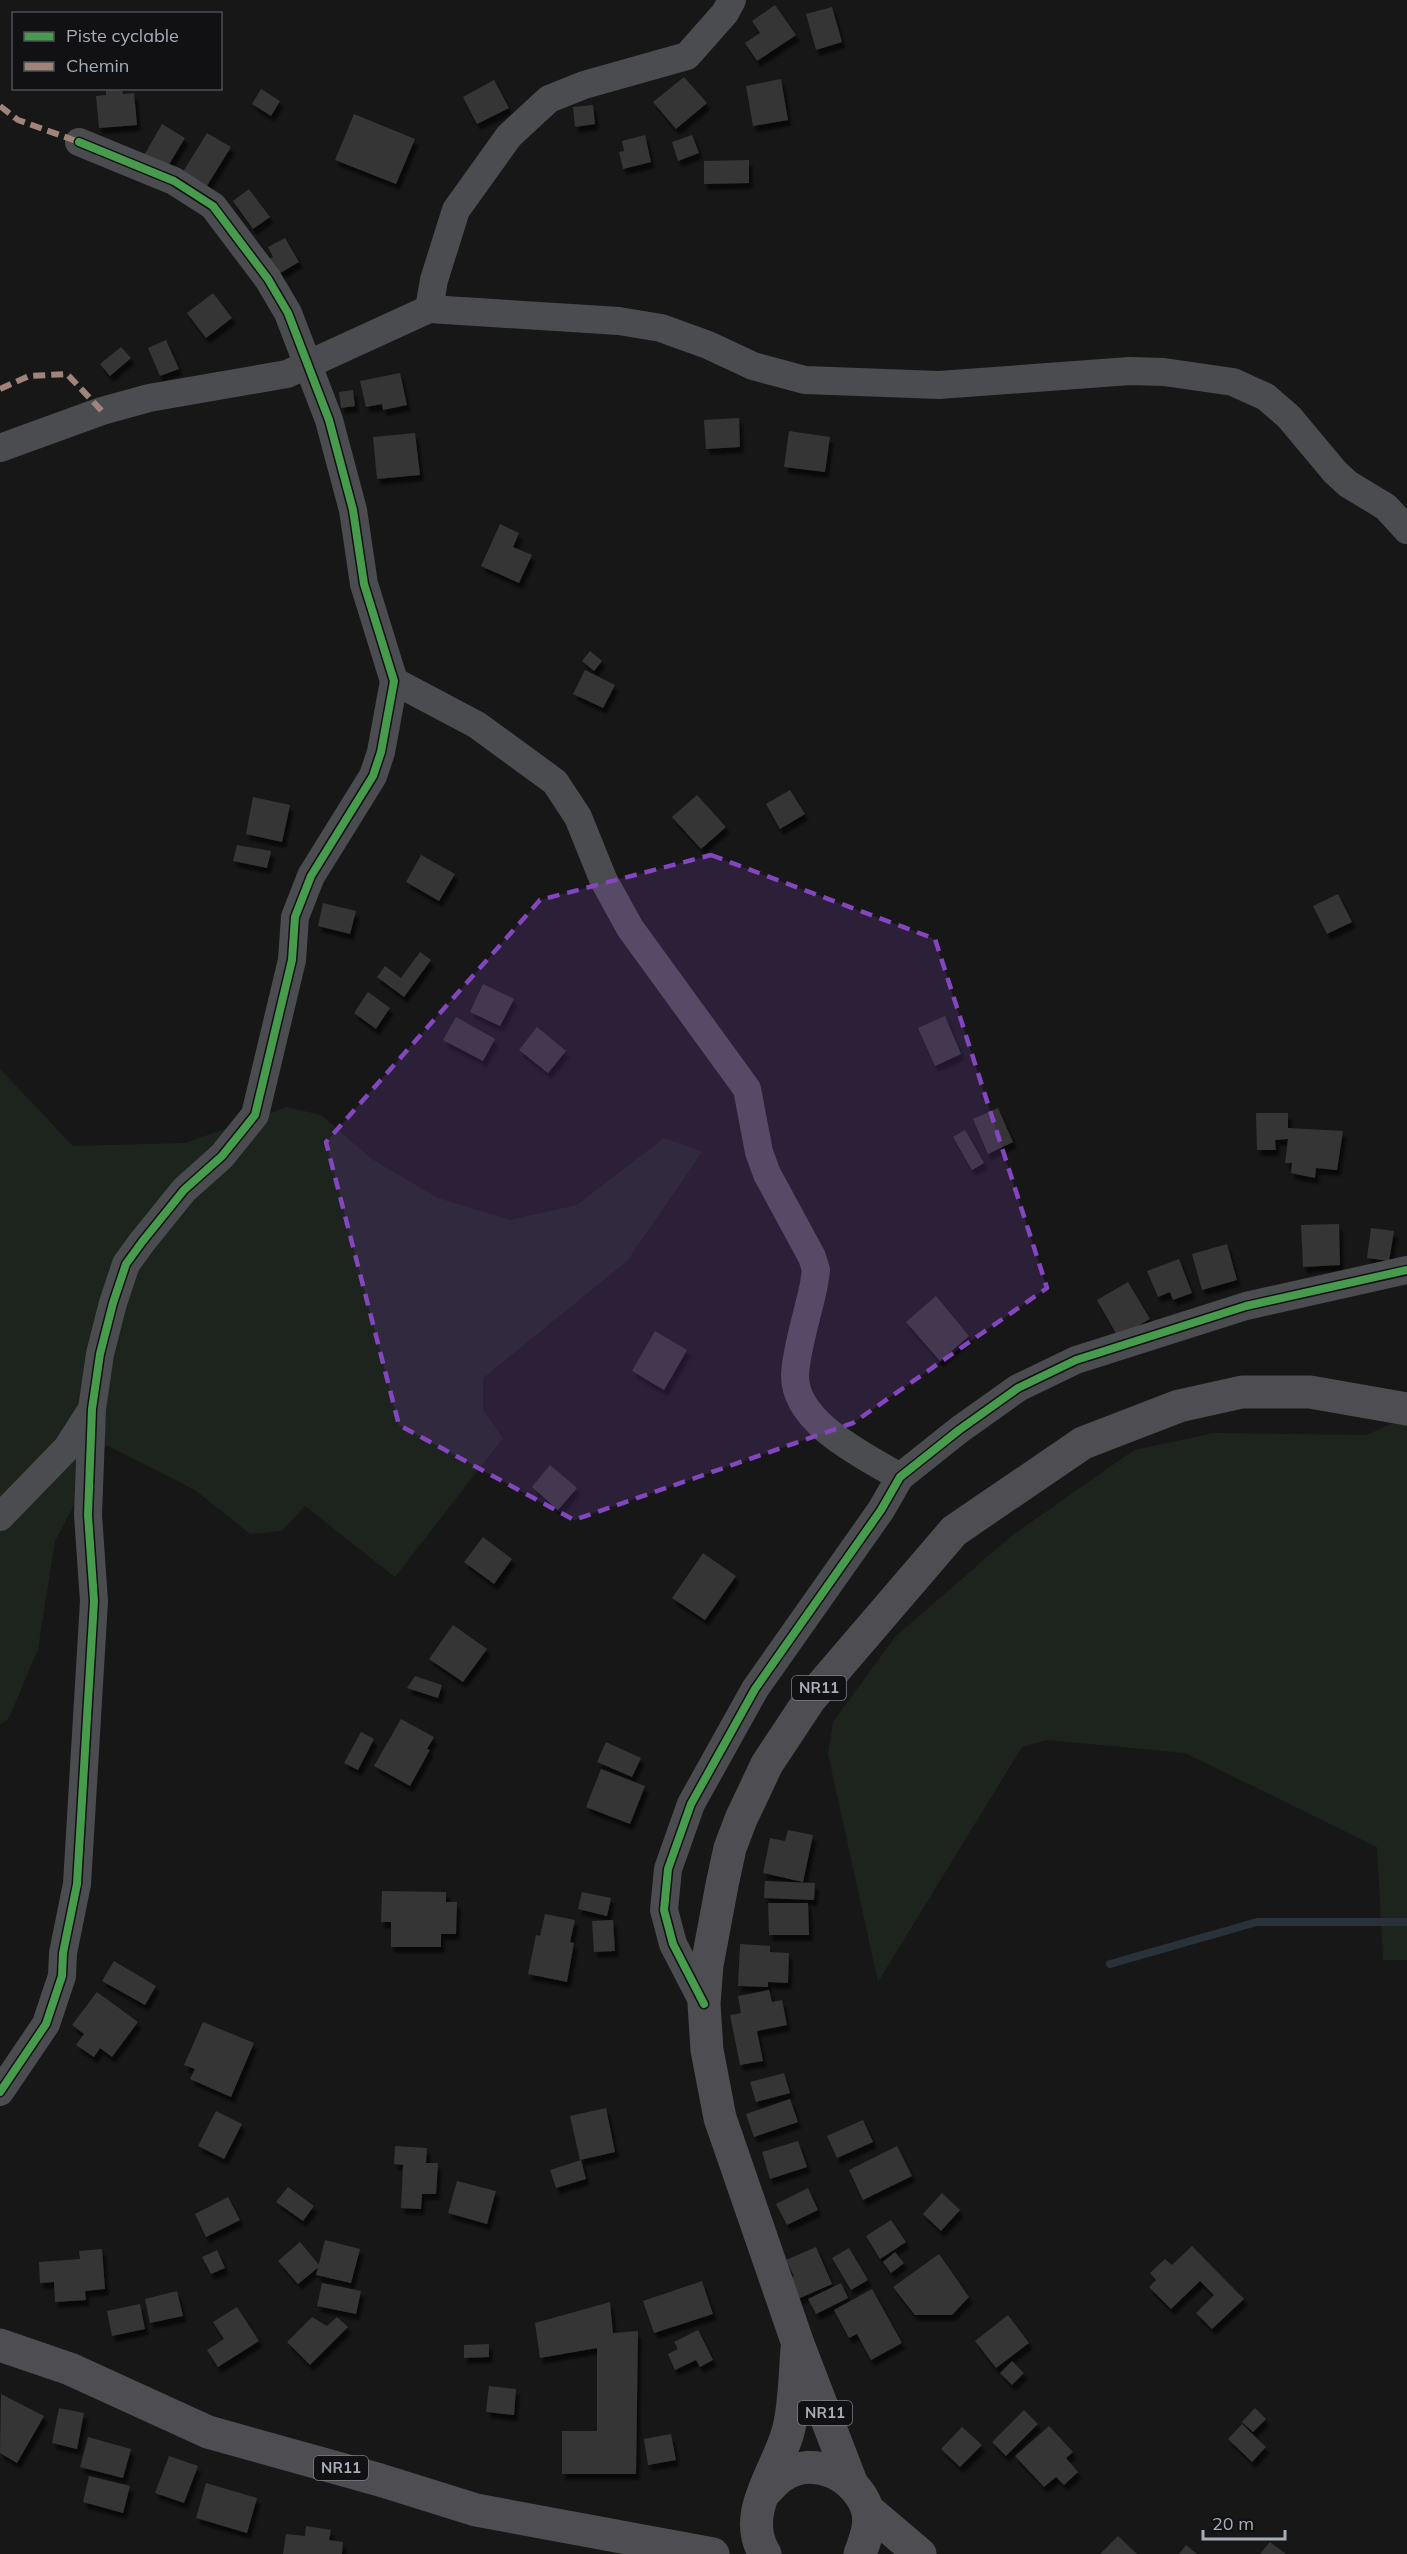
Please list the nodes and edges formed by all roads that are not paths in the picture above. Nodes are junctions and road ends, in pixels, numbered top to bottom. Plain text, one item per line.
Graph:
1 (732, 0) edge
2 (79, 142) dead end
3 (429, 309) junction
4 (309, 365) junction
5 (0, 448) edge
6 (1407, 530) edge
7 (394, 681) junction
8 (1407, 1270) edge
9 (92, 1409) junction
10 (1407, 1409) edge
11 (900, 1477) junction
12 (0, 1517) edge
13 (704, 2004) junction
14 (0, 2092) edge
15 (798, 2344) junction
16 (0, 2345) edge
17 (859, 2496) junction
18 (760, 2503) junction
19 (704, 2552) edge
20 (765, 2554) edge
21 (860, 2554) edge
22 (920, 2554) edge

1 - 3 street
2 - 4 street
3 - 4 street
3 - 6 street
4 - 5 street
4 - 7 street
7 - 9 street
7 - 11 street
8 - 11 street
9 - 12 street
9 - 14 street
10 - 13 highway, NR11
11 - 13 street
13 - 15 highway, NR11
15 - 17 highway, NR11
15 - 18 highway, NR11
16 - 19 highway, NR11
17 - 18 highway
17 - 21 highway
17 - 22 highway, NR11
18 - 19 highway, NR11
18 - 20 highway

